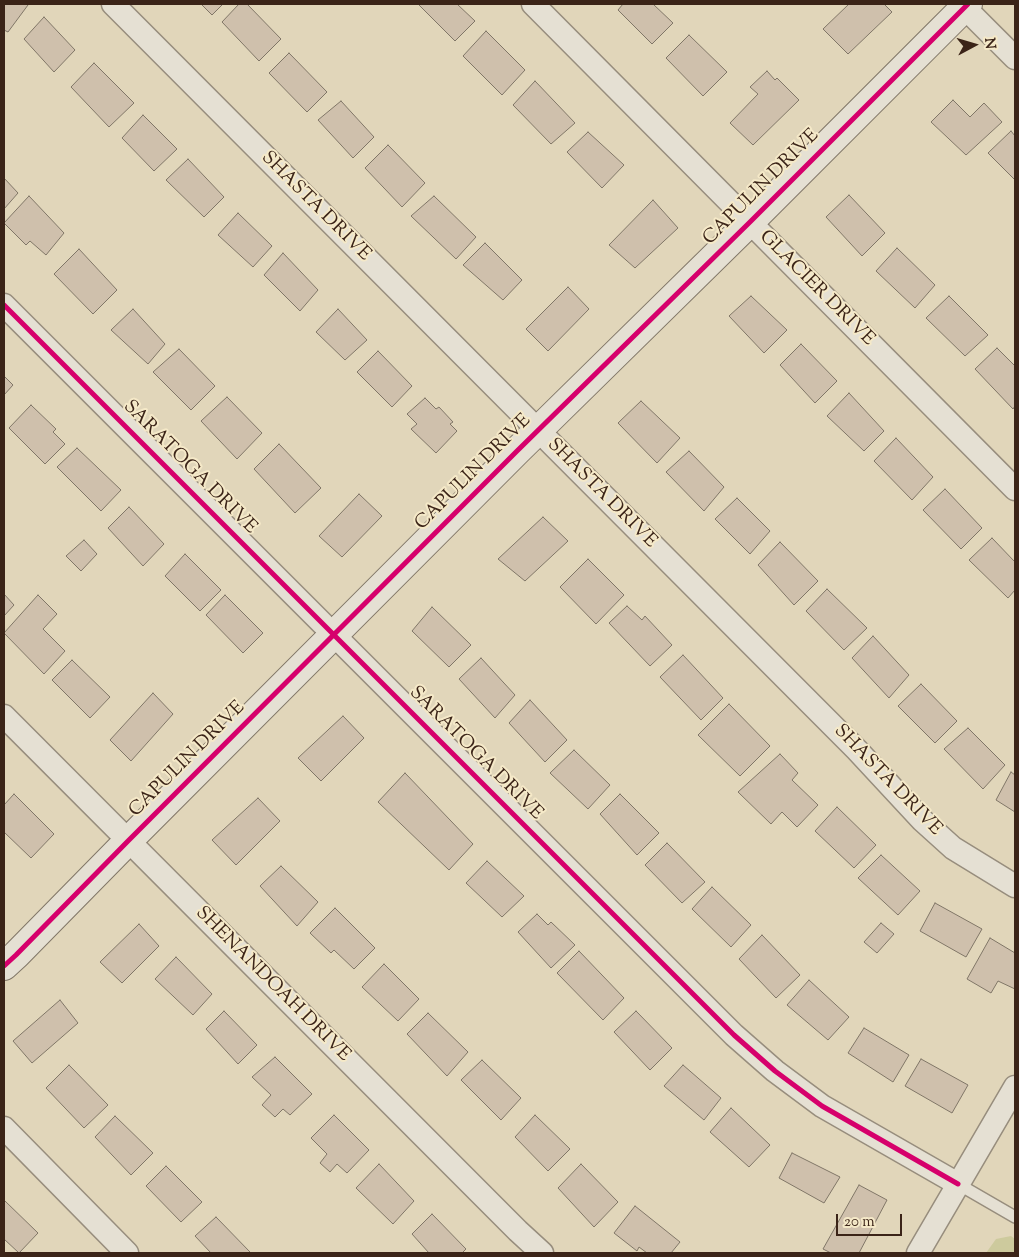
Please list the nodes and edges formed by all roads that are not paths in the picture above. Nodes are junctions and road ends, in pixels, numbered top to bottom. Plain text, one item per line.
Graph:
1 (113, 4) edge
2 (533, 4) edge
3 (964, 5) edge
4 (1015, 58) edge
5 (750, 222) junction
6 (4, 305) edge
7 (538, 430) junction
8 (1015, 489) edge
9 (334, 634) junction
10 (4, 716) edge
11 (128, 841) junction
12 (1015, 886) edge
13 (4, 966) edge
14 (1015, 1087) edge
15 (4, 1128) edge
16 (958, 1184) junction
17 (1015, 1218) edge
18 (127, 1253) edge
19 (542, 1253) edge
20 (918, 1253) edge

1 - 7 street, SHASTA DRIVE
2 - 5 street, GLACIER DRIVE
3 - 4 street
3 - 5 street, CAPULIN DRIVE
5 - 7 street, CAPULIN DRIVE
5 - 8 street, GLACIER DRIVE
6 - 9 street, SARATOGA DRIVE
7 - 9 street, CAPULIN DRIVE
7 - 12 street, SHASTA DRIVE
9 - 11 street, CAPULIN DRIVE
9 - 16 street, SARATOGA DRIVE
10 - 11 street, SHENANDOAH DRIVE
11 - 13 street, CAPULIN DRIVE
11 - 19 street, SHENANDOAH DRIVE
14 - 16 street
15 - 18 street
16 - 17 lane
16 - 20 street

